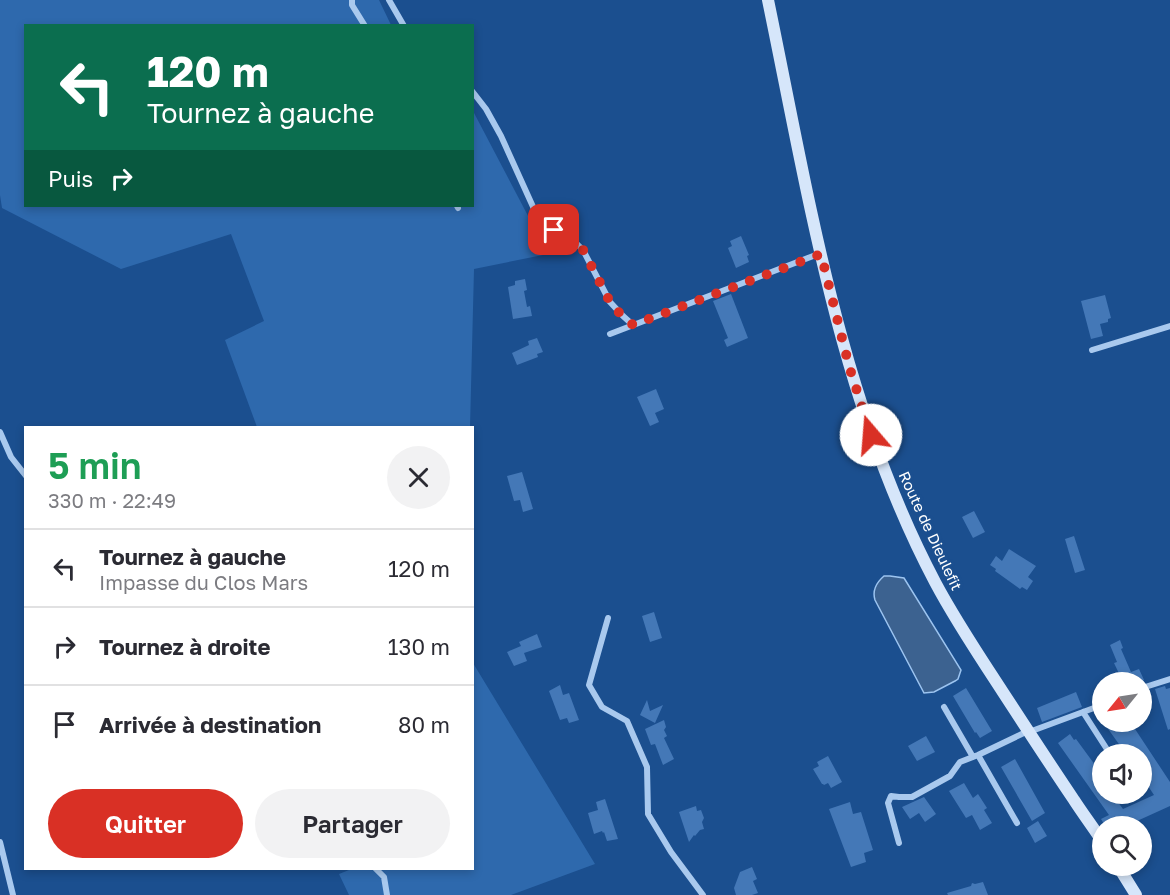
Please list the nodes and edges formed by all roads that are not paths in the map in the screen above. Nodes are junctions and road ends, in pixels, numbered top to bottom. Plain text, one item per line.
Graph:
1 (352, 0) edge
2 (389, 0) edge
3 (768, 0) edge
4 (364, 24) edge
5 (403, 24) edge
6 (474, 94) edge
7 (821, 254) junction
8 (633, 325) junction
9 (1170, 326) edge
10 (610, 334) dead end
11 (1092, 350) dead end
12 (0, 432) edge
13 (24, 473) edge
14 (608, 618) dead end
15 (1170, 679) edge
16 (1152, 685) edge
17 (944, 707) dead end
18 (1092, 709) edge
19 (1083, 712) junction
20 (1028, 731) junction
21 (1104, 744) edge
22 (976, 756) junction
23 (1074, 799) junction
24 (1017, 823) dead end
25 (1092, 826) edge
26 (1092, 834) edge
27 (0, 842) edge
28 (899, 843) dead end
29 (377, 870) edge
30 (1116, 876) edge
31 (1124, 876) edge
32 (13, 895) edge
33 (387, 895) edge
34 (703, 895) edge
35 (1127, 895) edge
36 (1136, 895) edge

1 - 4 street
2 - 5 street
3 - 7 main road, Route de Dieulefit
6 - 8 street
7 - 8 street
7 - 20 main road, Route de Dieulefit
8 - 10 street
9 - 11 street
12 - 13 street
14 - 34 street
15 - 16 street
17 - 22 street
18 - 19 street
19 - 20 street
19 - 21 street
20 - 22 street
20 - 23 main road, Route de Dieulefit
22 - 24 street
22 - 28 street
23 - 25 main road, Route de Dieulefit
23 - 26 main road, Route de Dieulefit
27 - 32 street
29 - 33 street
30 - 35 main road
31 - 36 main road

